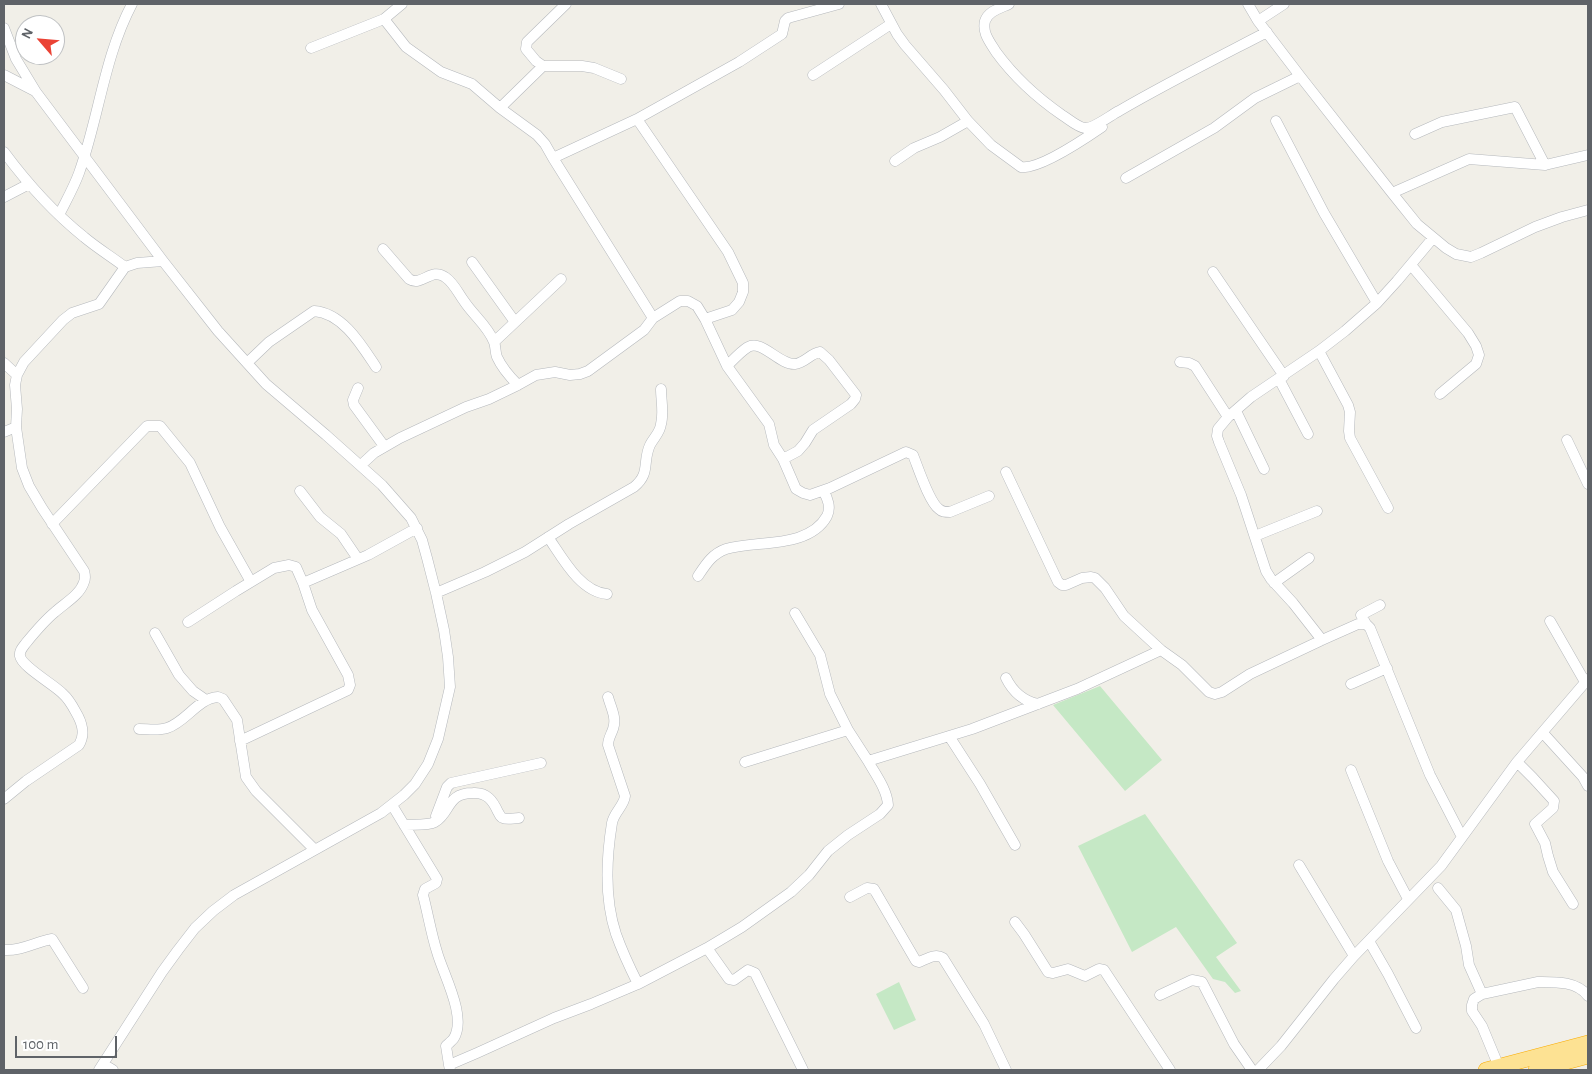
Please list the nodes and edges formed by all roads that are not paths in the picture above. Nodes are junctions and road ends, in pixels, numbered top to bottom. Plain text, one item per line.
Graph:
1 (132, 4) edge
2 (402, 4) edge
3 (566, 4) edge
4 (839, 4) edge
5 (880, 4) edge
6 (1009, 4) edge
7 (1248, 4) edge
8 (1284, 4) edge
9 (384, 18) junction
10 (1258, 21) junction
11 (891, 24) junction
12 (4, 28) edge
13 (1267, 32) junction
14 (311, 48) dead end
15 (543, 66) junction
16 (4, 75) edge
17 (813, 75) dead end
18 (1300, 76) junction
19 (621, 79) dead end
20 (36, 92) junction
21 (1131, 104) junction
22 (500, 108) junction
23 (637, 118) junction
24 (968, 121) junction
25 (1276, 122) dead end
26 (1415, 134) dead end
27 (4, 152) edge
28 (84, 155) junction
29 (1588, 155) edge
30 (553, 158) junction
31 (895, 162) dead end
32 (1545, 165) junction
33 (1126, 178) dead end
34 (29, 184) junction
35 (1392, 193) junction
36 (4, 197) edge
37 (1588, 210) edge
38 (59, 214) junction
39 (1433, 238) junction
40 (384, 249) dead end
41 (163, 261) junction
42 (472, 262) dead end
43 (1411, 265) junction
44 (125, 267) junction
45 (1213, 272) dead end
46 (561, 279) dead end
47 (1377, 303) junction
48 (653, 318) junction
49 (705, 319) junction
50 (515, 322) junction
51 (494, 342) junction
52 (1319, 352) junction
53 (1180, 362) dead end
54 (4, 363) edge
55 (247, 363) junction
56 (727, 366) junction
57 (376, 367) dead end
58 (17, 375) junction
59 (1282, 378) junction
60 (518, 386) junction
61 (358, 388) dead end
62 (661, 389) dead end
63 (1440, 394) dead end
64 (1232, 414) junction
65 (16, 427) junction
66 (4, 432) edge
67 (1308, 434) dead end
68 (1567, 440) dead end
69 (384, 446) junction
70 (783, 459) junction
71 (360, 466) junction
72 (1264, 469) dead end
73 (1006, 472) dead end
74 (1588, 484) edge
75 (300, 491) dead end
76 (822, 491) junction
77 (989, 496) dead end
78 (1388, 508) dead end
79 (1316, 511) dead end
80 (52, 524) junction
81 (416, 528) junction
82 (1255, 536) junction
83 (548, 537) junction
84 (1309, 558) dead end
85 (358, 559) junction
86 (698, 576) dead end
87 (250, 582) junction
88 (303, 583) junction
89 (1274, 583) junction
90 (436, 592) junction
91 (607, 594) dead end
92 (1380, 605) dead end
93 (795, 613) dead end
94 (1550, 621) dead end
95 (188, 622) dead end
96 (1366, 624) junction
97 (155, 633) dead end
98 (1322, 640) junction
99 (1161, 650) junction
100 (1387, 668) junction
101 (1006, 678) dead end
102 (1587, 681) edge
103 (1351, 684) dead end
104 (608, 697) dead end
105 (206, 700) junction
106 (1038, 704) junction
107 (139, 729) dead end
108 (848, 730) junction
109 (1543, 733) junction
110 (949, 736) junction
111 (240, 741) junction
112 (868, 761) junction
113 (746, 762) dead end
114 (1517, 762) junction
115 (541, 763) dead end
116 (1351, 770) dead end
117 (1588, 786) edge
118 (4, 799) edge
119 (392, 805) junction
120 (518, 818) dead end
121 (434, 822) junction
122 (404, 825) junction
123 (1462, 837) junction
124 (1015, 845) dead end
125 (314, 849) junction
126 (1299, 865) dead end
127 (1438, 888) dead end
128 (850, 897) dead end
129 (1408, 899) junction
130 (1573, 904) dead end
131 (1015, 922) dead end
132 (1369, 941) junction
133 (707, 948) junction
134 (4, 950) edge
135 (1354, 956) junction
136 (638, 984) junction
137 (83, 988) dead end
138 (1482, 994) junction
139 (1160, 995) dead end
140 (1588, 996) edge
141 (1416, 1028) dead end
142 (1588, 1043) edge
143 (1588, 1056) edge
144 (101, 1067) edge
145 (450, 1067) edge
146 (1493, 1069) edge
147 (114, 1070) edge
148 (803, 1070) edge
149 (1006, 1070) edge
150 (1170, 1070) edge
151 (1252, 1070) edge
152 (1258, 1070) edge
153 (1536, 1070) edge

1 - 28 street
2 - 9 street
3 - 15 street
4 - 23 street
5 - 11 street
6 - 21 street
7 - 10 street
8 - 10 street
9 - 14 street
9 - 22 street
10 - 13 street
11 - 17 street
11 - 24 street
12 - 20 street
13 - 18 street
13 - 21 street
15 - 19 street
15 - 22 street
16 - 20 street
18 - 33 street
18 - 35 street
20 - 28 street
21 - 24 street
22 - 30 street
23 - 30 street
23 - 49 street
24 - 31 street
25 - 47 street
26 - 32 street
27 - 34 street
28 - 38 street
28 - 41 street
29 - 32 street
30 - 48 street
32 - 35 street
34 - 36 street
34 - 38 street
35 - 39 street
37 - 39 street
38 - 44 street
39 - 43 street
40 - 51 street
41 - 44 street
41 - 55 street
42 - 50 street
43 - 47 street
43 - 63 street
44 - 58 street
45 - 59 street
46 - 50 street
47 - 52 street
48 - 49 street
48 - 60 street
49 - 56 street
50 - 51 street
51 - 60 street
52 - 59 street
52 - 78 street
53 - 64 street
54 - 58 street
55 - 57 street
55 - 71 street
56 - 70 street
56 - 70 street
58 - 65 street
59 - 64 street
59 - 67 street
60 - 69 street
61 - 69 street
62 - 83 street
64 - 72 street
64 - 82 street
65 - 66 street
65 - 80 street
68 - 74 street
69 - 71 street
70 - 76 street
71 - 81 street
73 - 99 street
75 - 85 street
76 - 77 street
76 - 86 street
79 - 82 street
80 - 87 street
80 - 118 street
81 - 85 street
81 - 90 street
82 - 89 street
83 - 90 street
83 - 91 street
84 - 89 street
85 - 88 street
87 - 88 street
87 - 95 street
88 - 111 street
89 - 98 street
90 - 119 street
92 - 96 street
93 - 108 street
94 - 102 street
96 - 98 street
96 - 100 street
97 - 105 street
98 - 99 street
99 - 106 street
100 - 103 street
100 - 123 street
101 - 106 street
102 - 109 street
104 - 136 street
105 - 107 street
105 - 111 street
106 - 110 street
108 - 112 street
108 - 113 street
109 - 114 street
109 - 117 street
110 - 112 street
110 - 124 street
111 - 125 street
112 - 133 street
114 - 123 street
114 - 130 street
115 - 121 street
116 - 129 street
119 - 122 street
119 - 125 street
120 - 121 street
121 - 122 street
122 - 145 street
123 - 129 street
125 - 144 street
126 - 135 street
127 - 138 street
128 - 149 street
129 - 132 street
131 - 150 street
132 - 135 street
132 - 141 street
133 - 136 street
133 - 148 street
134 - 137 street
135 - 152 street
136 - 145 street
138 - 140 street
138 - 146 street
139 - 151 street
142 - 146 highway
143 - 153 highway
144 - 147 street

